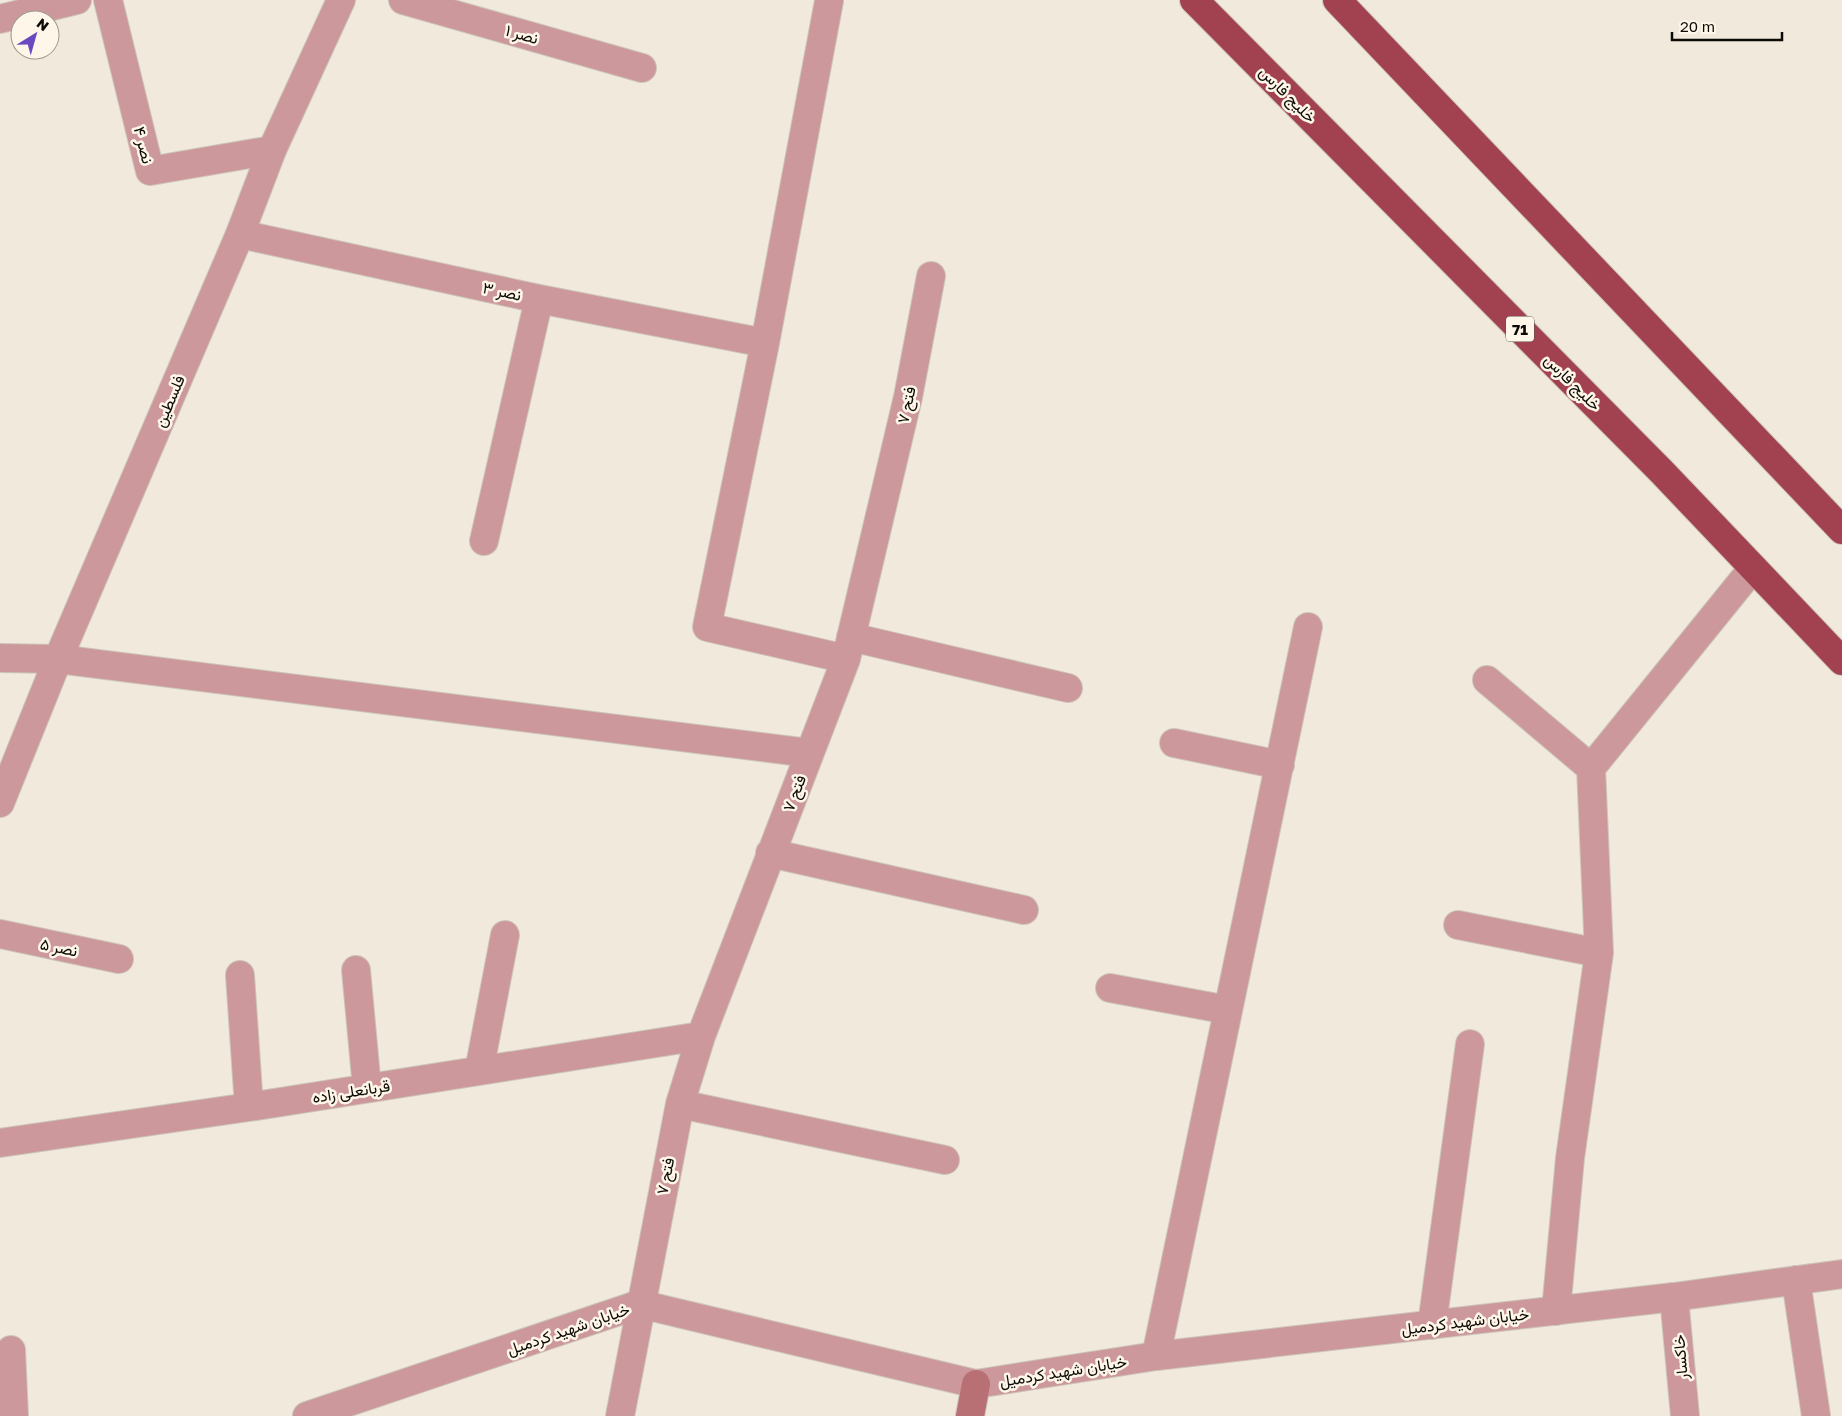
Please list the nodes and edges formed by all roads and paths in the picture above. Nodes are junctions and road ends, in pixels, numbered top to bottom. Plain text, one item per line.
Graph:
1 (77, 0) edge
2 (108, 0) edge
3 (341, 0) edge
4 (403, 0) edge
5 (1194, 0) edge
6 (1337, 0) edge
7 (829, 1) edge
8 (0, 19) edge
9 (642, 68) dead end
10 (272, 150) junction
11 (240, 234) junction
12 (931, 276) dead end
13 (539, 299) junction
14 (766, 343) junction
15 (1842, 530) edge
16 (484, 541) dead end
17 (1754, 568) junction
18 (1308, 627) dead end
19 (848, 648) junction
20 (0, 658) edge
21 (58, 659) junction
22 (1842, 661) edge
23 (1488, 680) dead end
24 (1068, 688) dead end
25 (1174, 743) dead end
26 (809, 753) junction
27 (1280, 765) junction
28 (1591, 768) junction
29 (0, 803) edge
30 (770, 853) junction
31 (1024, 910) dead end
32 (1458, 925) dead end
33 (0, 934) edge
34 (505, 935) dead end
35 (1599, 953) junction
36 (119, 959) dead end
37 (356, 970) dead end
38 (240, 975) dead end
39 (1110, 988) dead end
40 (1228, 1010) junction
41 (701, 1036) junction
42 (1470, 1044) dead end
43 (479, 1071) junction
44 (367, 1088) junction
45 (680, 1104) junction
46 (249, 1107) junction
47 (0, 1143) edge
48 (945, 1160) dead end
49 (1842, 1274) edge
50 (1796, 1280) junction
51 (1674, 1297) junction
52 (640, 1304) junction
53 (1556, 1311) junction
54 (1432, 1325) junction
55 (11, 1350) dead end
56 (1156, 1356) junction
57 (976, 1384) junction
58 (14, 1416) edge
59 (307, 1416) edge
60 (620, 1416) edge
61 (970, 1416) edge
62 (1685, 1416) edge
63 (1816, 1416) edge

1 - 8 street
2 - 10 street, نصر ۴
3 - 10 street, فلسطین
4 - 9 street, نصر ۱
5 - 17 highway, خلیج فارس / 71
6 - 15 highway
7 - 14 street
10 - 11 street, فلسطین
11 - 13 street, نصر ۳
11 - 21 street, فلسطین
12 - 19 street, فتح ۷
13 - 14 street, نصر ۳
13 - 16 street
14 - 19 street
17 - 22 highway, خلیج فارس / 71
17 - 28 street
18 - 27 street
19 - 24 street
19 - 26 street, فتح ۷
20 - 21 street
21 - 26 street
21 - 29 street, فلسطین
23 - 28 street
25 - 27 street
26 - 30 street, فتح ۷
27 - 40 street
28 - 35 street
30 - 31 street
30 - 41 street, فتح ۷
32 - 35 street
33 - 36 street, نصر ۵
34 - 43 street
35 - 53 street
37 - 44 street
38 - 46 street
39 - 40 street
40 - 56 street
41 - 43 street, قربانعلی زاده
41 - 45 street, فتح ۷
42 - 54 street
43 - 44 street, قربانعلی زاده
44 - 46 street, قربانعلی زاده
45 - 48 street
45 - 52 street, فتح ۷
46 - 47 street, قربانعلی زاده
49 - 50 street, خیابان شهید کردمیل
50 - 51 street, خیابان شهید کردمیل
50 - 63 street
51 - 53 street, خیابان شهید کردمیل
51 - 62 street, خاکسار
52 - 57 street, خیابان شهید کردمیل
52 - 59 street, خیابان شهید کردمیل
52 - 60 street, فتح ۷
53 - 54 street, خیابان شهید کردمیل
54 - 56 street, خیابان شهید کردمیل
55 - 58 street
56 - 57 street, خیابان شهید کردمیل
57 - 61 main road

